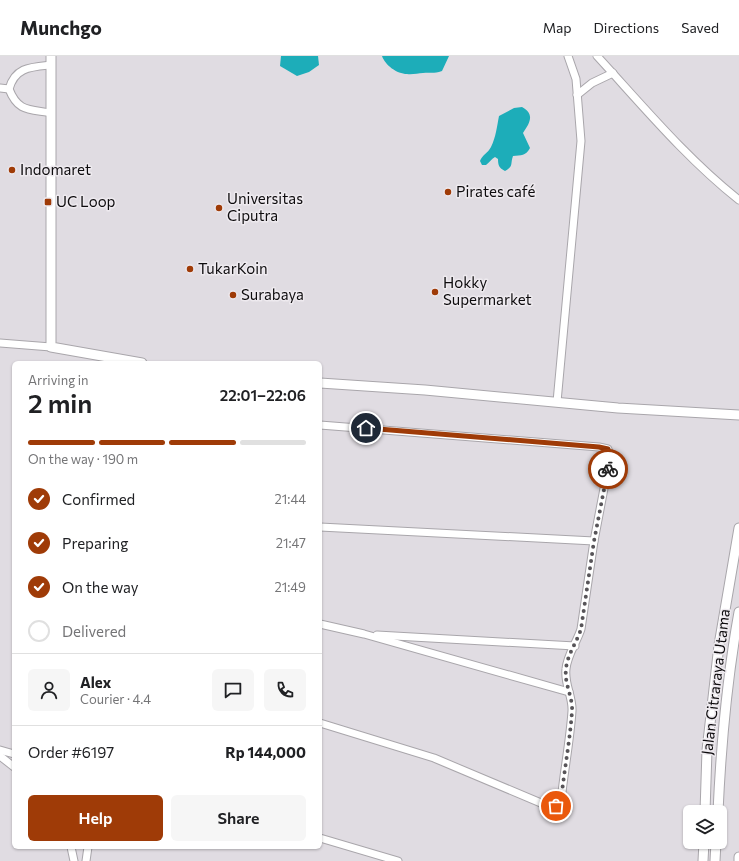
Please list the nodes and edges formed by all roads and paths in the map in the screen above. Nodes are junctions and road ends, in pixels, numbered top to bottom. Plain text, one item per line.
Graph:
1 (568, 56) edge
2 (597, 56) edge
3 (51, 61) edge
4 (613, 73) junction
5 (0, 88) edge
6 (9, 89) junction
7 (577, 95) junction
8 (51, 113) junction
9 (739, 200) edge
10 (0, 343) edge
11 (51, 347) junction
12 (131, 361) edge
13 (322, 383) edge
14 (557, 402) junction
15 (739, 415) edge
16 (322, 425) edge
17 (322, 527) edge
18 (739, 528) edge
19 (594, 541) junction
20 (739, 612) edge
21 (322, 624) edge
22 (364, 634) junction
23 (575, 646) junction
24 (569, 692) junction
25 (322, 724) edge
26 (0, 750) edge
27 (12, 753) edge
28 (0, 756) edge
29 (12, 765) edge
30 (705, 805) edge
31 (718, 805) edge
32 (322, 839) edge
33 (72, 849) edge
34 (88, 849) edge
35 (704, 849) edge
36 (716, 849) edge
37 (739, 856) edge
38 (74, 861) edge
39 (86, 861) edge
40 (398, 861) edge
41 (703, 861) edge
42 (716, 861) edge
43 (739, 861) edge

1 - 7 street
2 - 4 street
3 - 6 street
3 - 8 street
4 - 7 street
4 - 9 street
5 - 6 street
6 - 8 street
7 - 14 street
8 - 11 street
10 - 11 street
11 - 12 street
13 - 14 street
14 - 15 street
16 - 19 street
17 - 19 street
18 - 30 street, Jalan Citraraya Utama
19 - 23 street
20 - 31 street, Jalan Citraraya Utama
21 - 22 street
22 - 23 street
22 - 24 street
23 - 24 street
24 - 25 street
26 - 27 street
28 - 29 street
32 - 40 street
33 - 38 street
34 - 39 street
35 - 41 street
36 - 42 street
37 - 43 street

